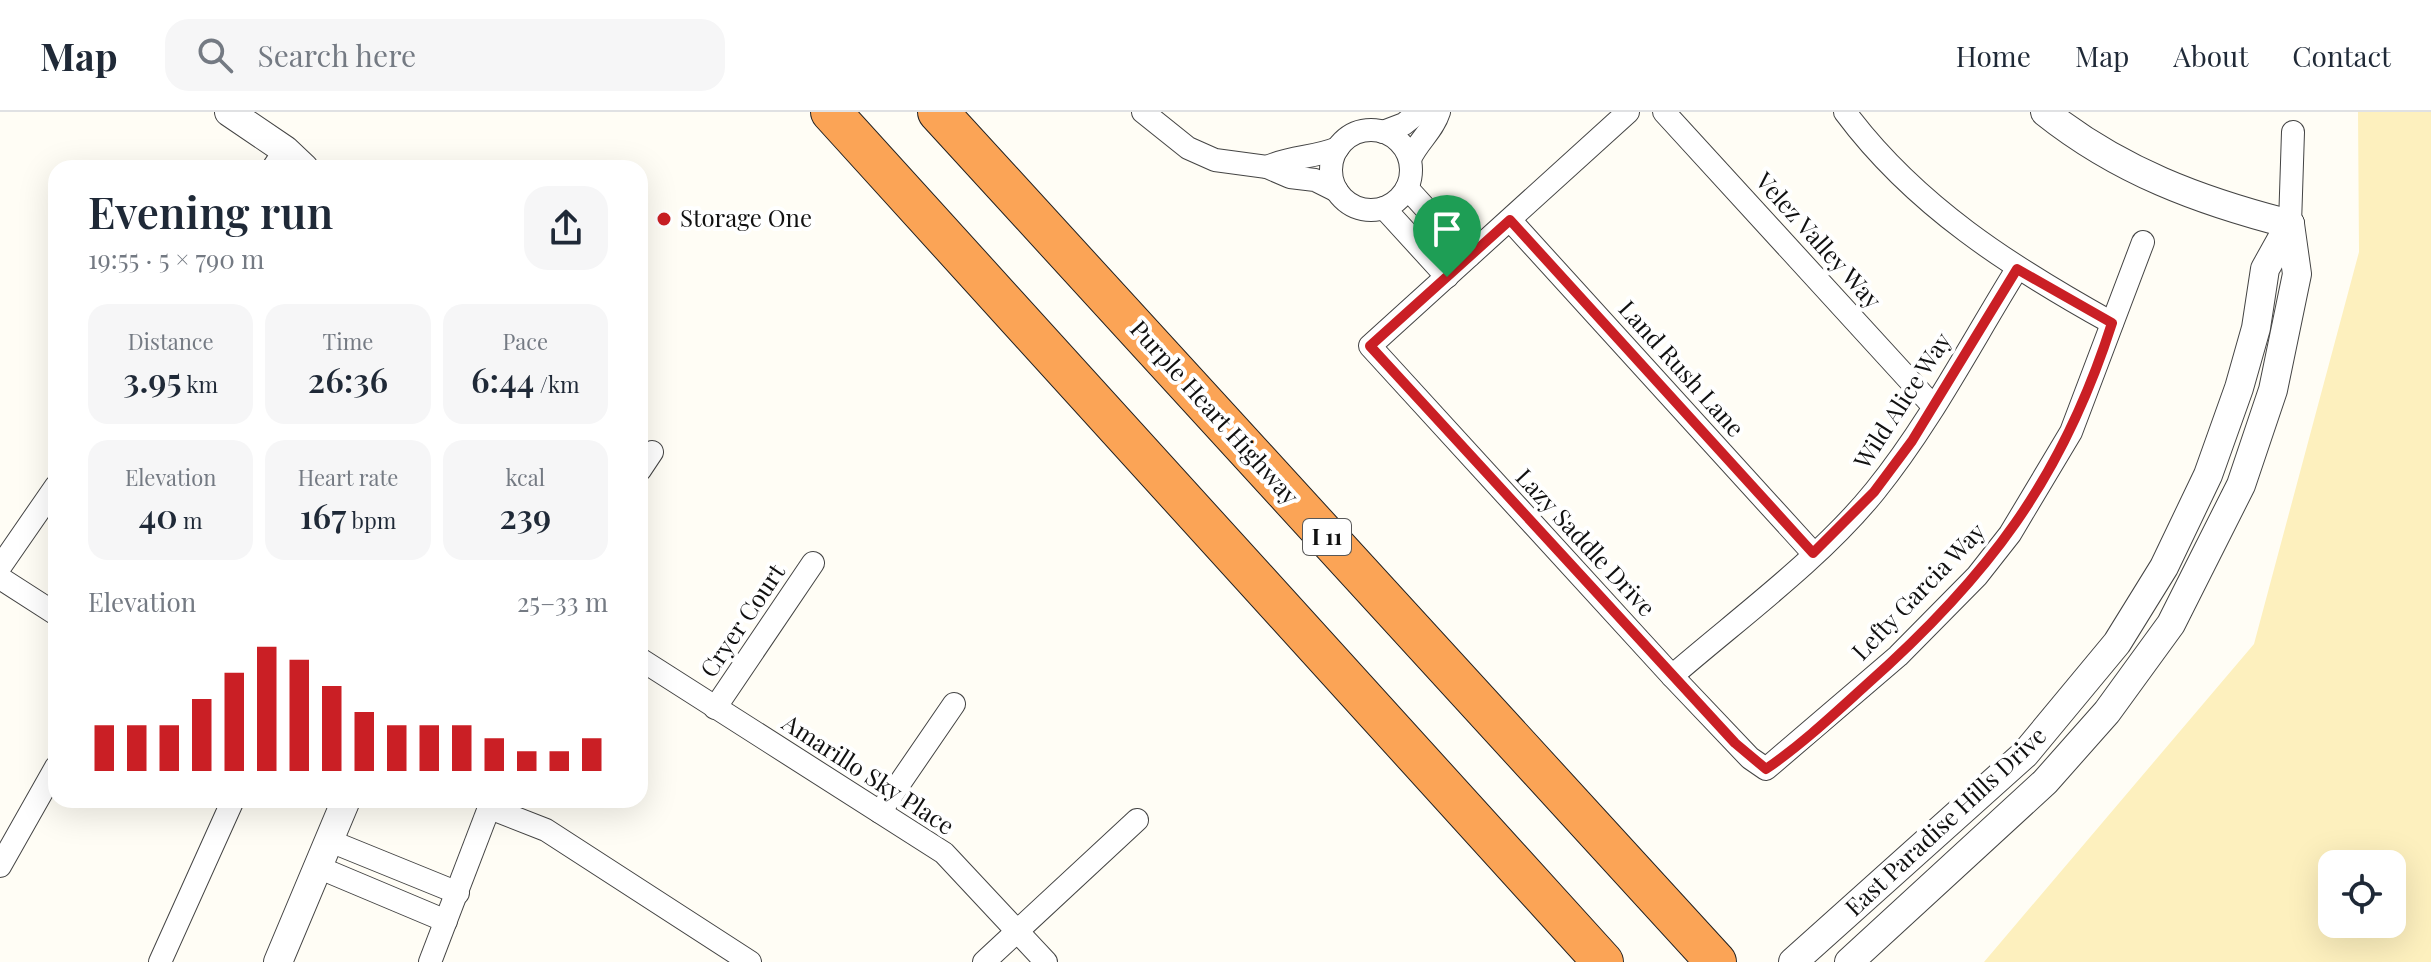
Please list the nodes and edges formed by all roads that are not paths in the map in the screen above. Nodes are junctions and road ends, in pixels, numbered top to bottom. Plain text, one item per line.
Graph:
1 (229, 112) edge
2 (831, 112) edge
3 (938, 112) edge
4 (1143, 112) edge
5 (1419, 112) edge
6 (1439, 112) edge
7 (1628, 112) edge
8 (1664, 112) edge
9 (1845, 112) edge
10 (2045, 112) edge
11 (1383, 132) junction
12 (2293, 132) dead end
13 (1338, 148) junction
14 (1410, 159) junction
15 (285, 160) edge
16 (1267, 167) junction
17 (1407, 188) junction
18 (1337, 191) junction
19 (1384, 208) junction
20 (1510, 220) junction
21 (2290, 224) junction
22 (2143, 242) dead end
23 (1469, 256) junction
24 (2017, 269) junction
25 (1447, 277) junction
26 (2112, 323) junction
27 (1933, 406) junction
28 (48, 498) edge
29 (1813, 553) junction
30 (813, 563) dead end
31 (0, 567) edge
32 (0, 578) edge
33 (48, 609) edge
34 (648, 664) edge
35 (1672, 676) junction
36 (954, 704) dead end
37 (715, 708) junction
38 (1766, 769) joint
39 (48, 781) edge
40 (229, 808) edge
41 (343, 808) edge
42 (490, 808) edge
43 (499, 808) edge
44 (880, 812) junction
45 (1137, 820) dead end
46 (330, 841) junction
47 (0, 866) edge
48 (320, 868) junction
49 (458, 893) junction
50 (446, 921) junction
51 (1016, 929) junction
52 (160, 962) edge
53 (278, 962) edge
54 (430, 962) edge
55 (750, 962) edge
56 (984, 962) edge
57 (1046, 962) edge
58 (1603, 962) edge
59 (1716, 962) edge
60 (1793, 962) edge
61 (1849, 962) edge

1 - 15 street
2 - 58 highway
3 - 59 highway, Purple Heart Highway / I 11
4 - 16 street
5 - 11 street
6 - 14 street
7 - 20 street
8 - 27 street, Velez Valley Way
9 - 24 street
10 - 21 street
11 - 13 street
11 - 14 street
12 - 21 street
13 - 16 street
13 - 18 street
14 - 17 street
16 - 18 street
17 - 19 street
17 - 23 street
18 - 19 street
19 - 25 street
20 - 23 street
20 - 29 street, Land Rush Lane
21 - 60 street, East Paradise Hills Drive
21 - 61 street, East Paradise Hills Drive
22 - 26 street, Lefty Garcia Way
23 - 25 street
24 - 26 street
24 - 27 street, Wild Alice Way
25 - 35 street, Lazy Saddle Drive
26 - 38 street, Lefty Garcia Way
27 - 29 street, Wild Alice Way
28 - 31 street
29 - 35 street, Wild Alice Way
30 - 37 street, Cryer Court
32 - 33 street
34 - 37 street, Amarillo Sky Place
35 - 38 street, Lazy Saddle Drive
36 - 44 street
37 - 44 street, Amarillo Sky Place
39 - 47 street
40 - 52 street
41 - 46 street
42 - 49 street
43 - 55 street
44 - 51 street, Amarillo Sky Place
45 - 51 street
46 - 48 street
46 - 49 street
48 - 50 street
48 - 53 street
49 - 50 street
50 - 54 street
51 - 56 street
51 - 57 street, Amarillo Sky Place

